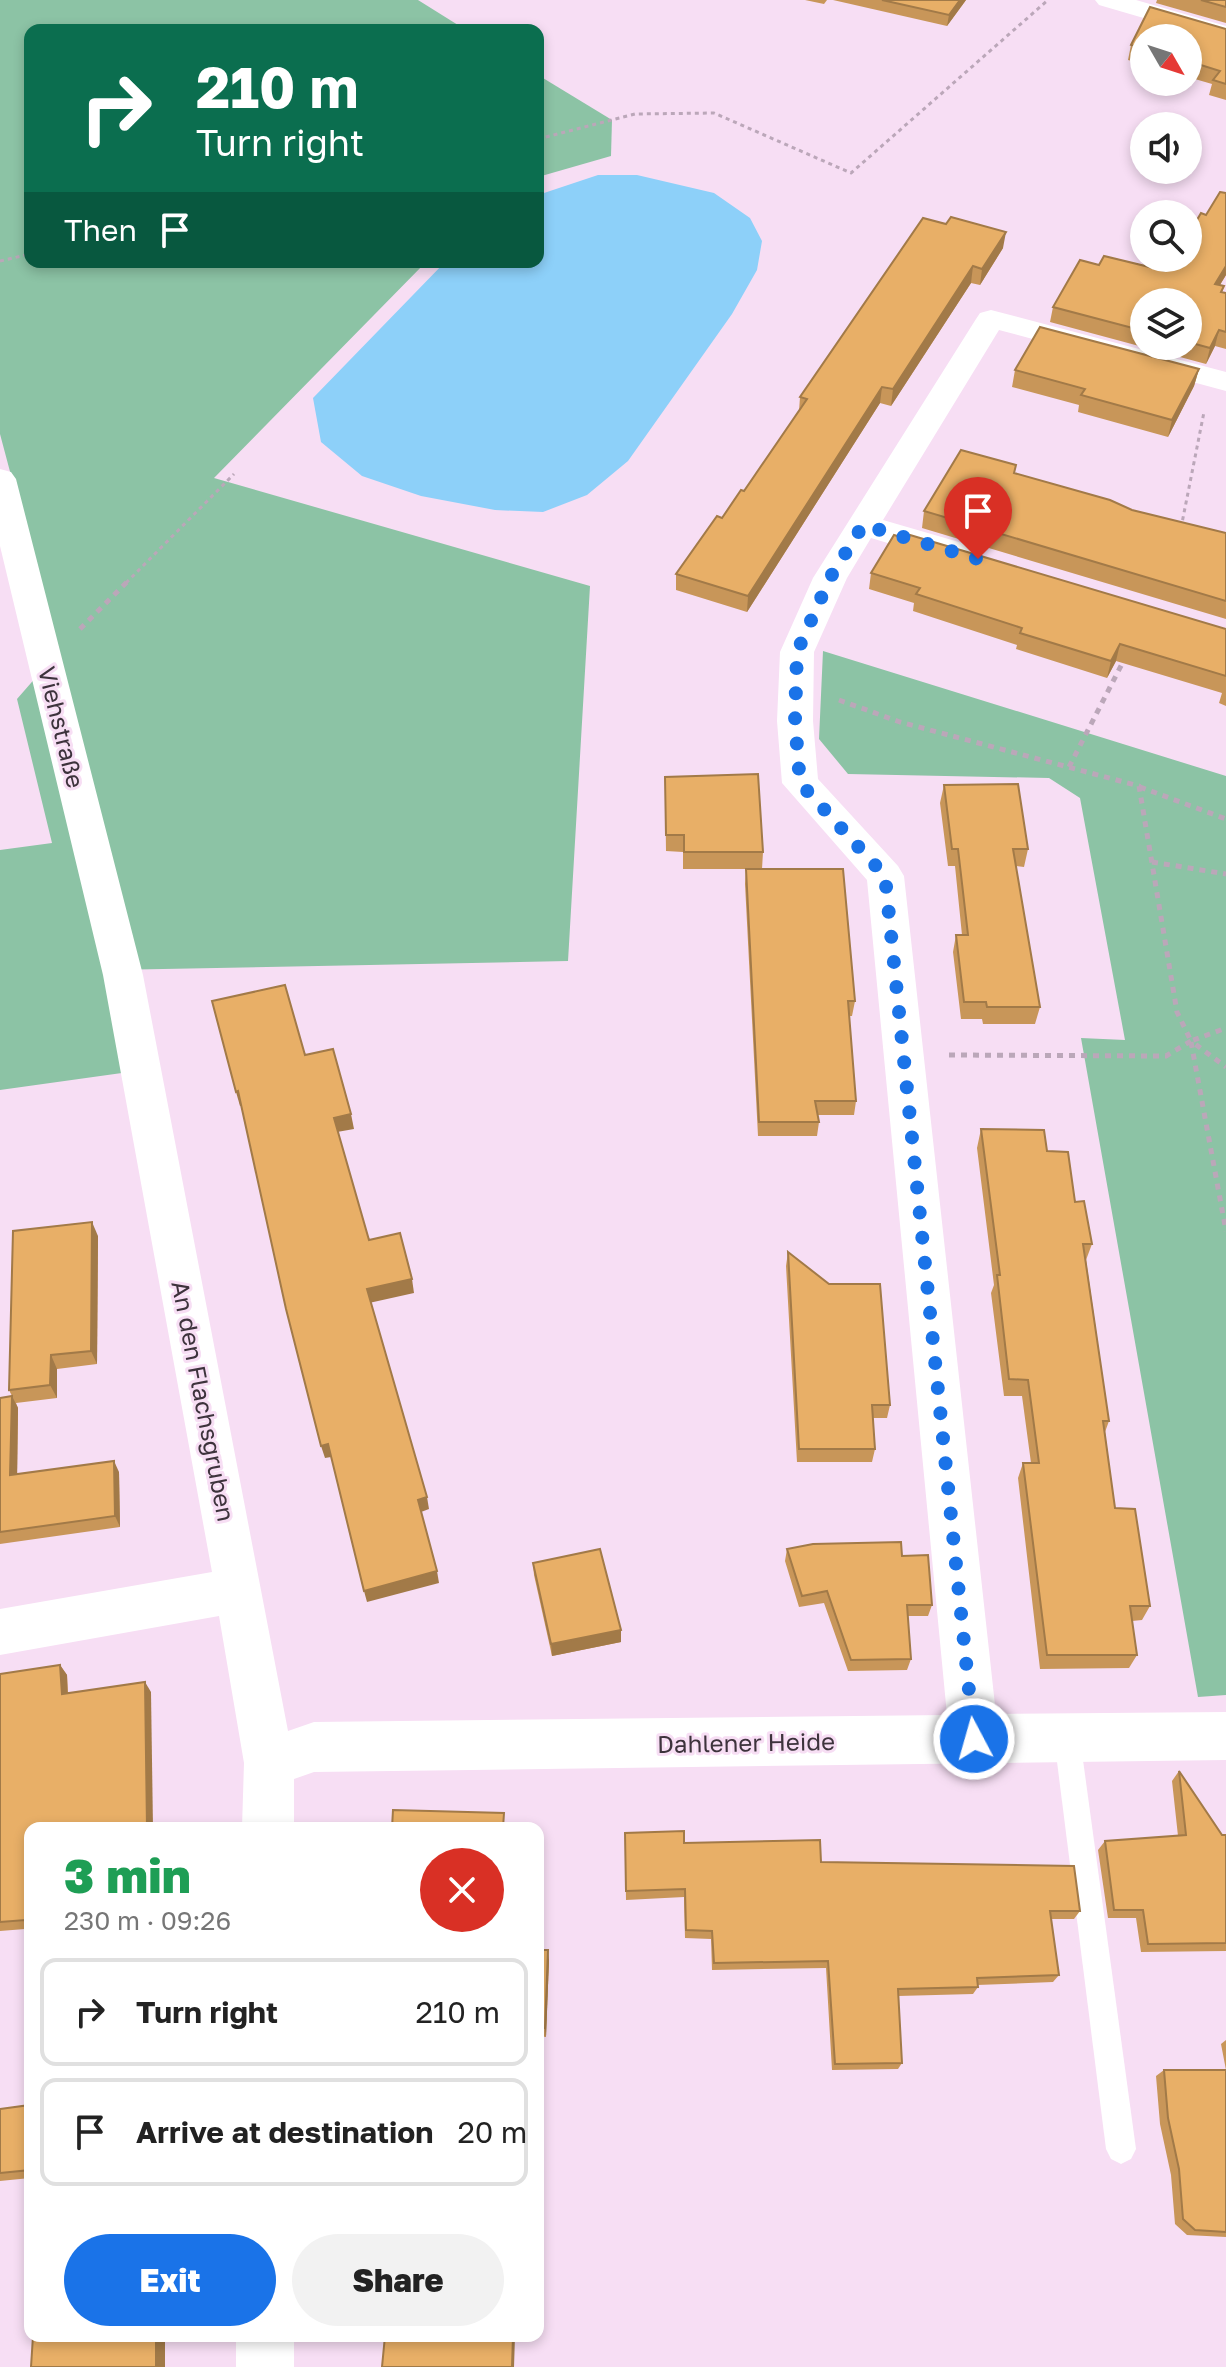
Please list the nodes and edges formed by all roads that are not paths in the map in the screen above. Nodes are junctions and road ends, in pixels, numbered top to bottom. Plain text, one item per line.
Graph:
1 (1108, 0) edge
2 (1226, 34) edge
3 (1216, 392) edge
4 (0, 479) edge
5 (863, 525) junction
6 (999, 565) edge
7 (123, 975) joint
8 (239, 1590) junction
9 (0, 1632) edge
10 (1226, 1736) edge
11 (1067, 1738) junction
12 (974, 1739) junction
13 (269, 1763) junction
14 (268, 1822) edge
15 (1121, 2149) dead end
16 (265, 2342) edge
17 (265, 2367) edge

1 - 2 street
3 - 5 street
4 - 7 street, Viehstraße
5 - 6 street
5 - 12 street
7 - 8 street, An den Flachsgruben
8 - 9 street
8 - 13 street, An den Flachsgruben
10 - 11 street, Dahlener Heide
11 - 12 street, Dahlener Heide
11 - 15 lane
12 - 13 street, Dahlener Heide
13 - 14 street, An den Flachsgruben
16 - 17 street

